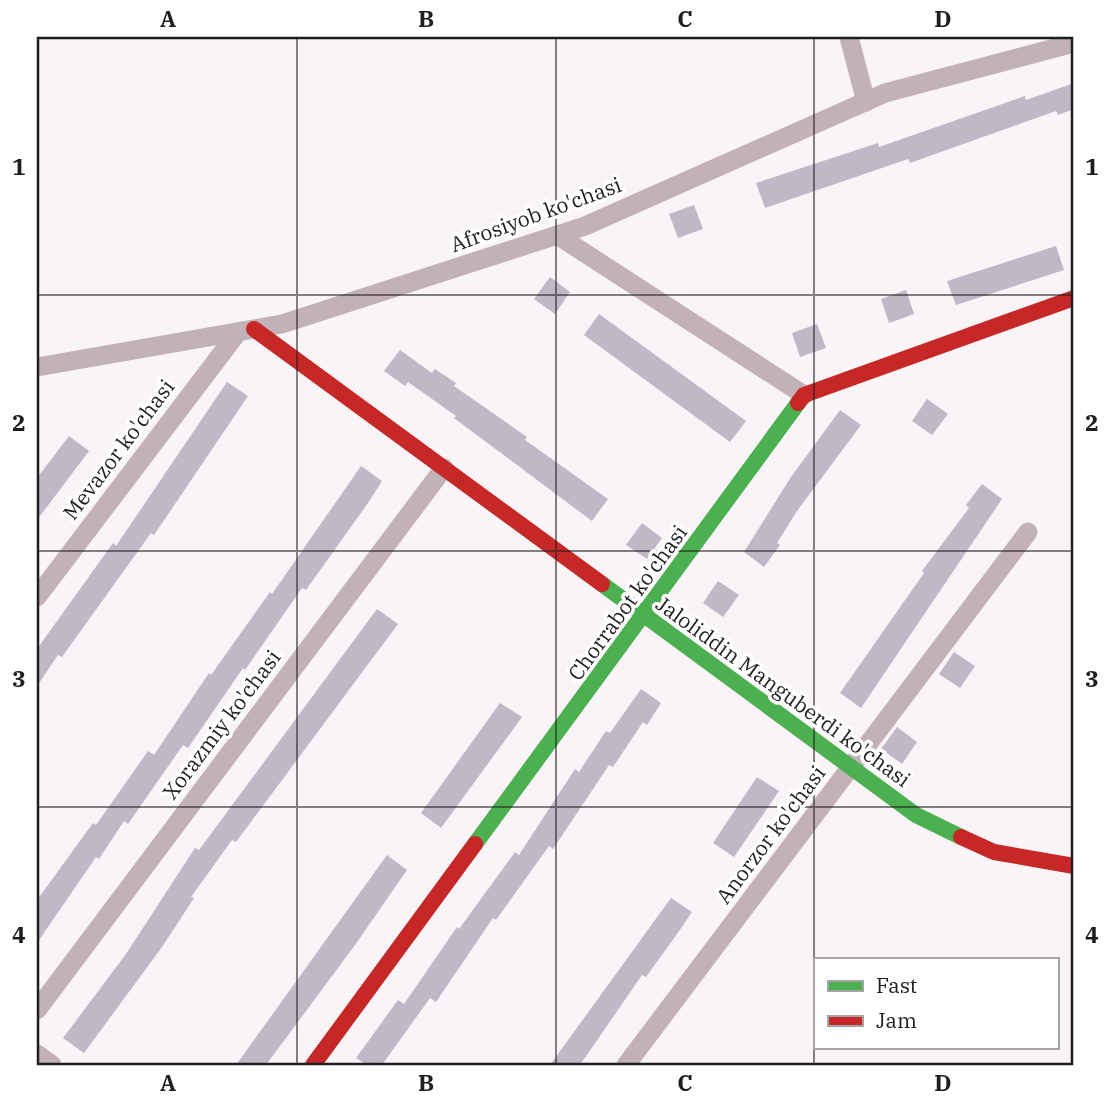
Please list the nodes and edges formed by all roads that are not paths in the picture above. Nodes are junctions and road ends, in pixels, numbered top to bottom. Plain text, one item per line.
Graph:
1 (849, 37) edge
2 (1074, 43) edge
3 (866, 102) junction
4 (557, 235) junction
5 (1074, 298) edge
6 (246, 330) junction
7 (37, 368) edge
8 (804, 395) junction
9 (444, 468) junction
10 (1028, 532) dead end
11 (37, 597) edge
12 (645, 616) junction
13 (850, 768) junction
14 (1074, 866) edge
15 (37, 1010) edge
16 (37, 1054) edge
17 (52, 1065) edge
18 (313, 1065) edge
19 (626, 1065) edge

1 - 3 street
2 - 3 street, Afrosiyob ko'chasi
3 - 4 street, Afrosiyob ko'chasi
4 - 6 street, Afrosiyob ko'chasi
4 - 8 street
5 - 8 street
6 - 7 street, Afrosiyob ko'chasi
6 - 9 street, Jaloliddin Manguberdi ko'chasi
6 - 11 street, Mevazor ko'chasi
8 - 12 street, Chorrabot ko'chasi
9 - 12 street, Jaloliddin Manguberdi ko'chasi
9 - 15 street, Xorazmiy ko'chasi
10 - 13 street, Anorzor ko'chasi
12 - 13 street, Jaloliddin Manguberdi ko'chasi
12 - 18 street, Chorrabot ko'chasi
13 - 14 street, Jaloliddin Manguberdi ko'chasi
13 - 19 street, Anorzor ko'chasi
16 - 17 street

